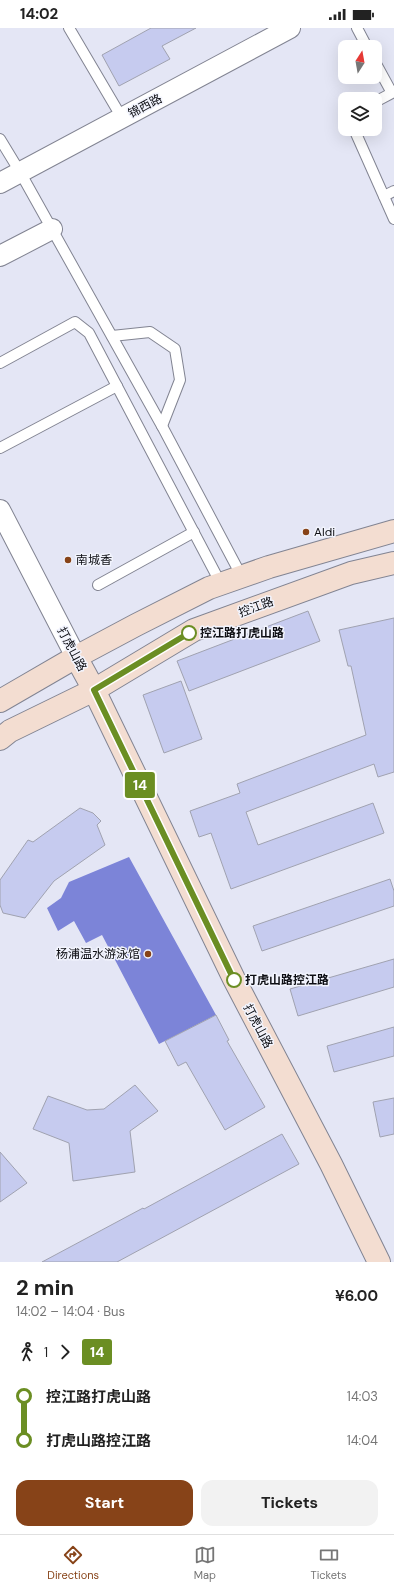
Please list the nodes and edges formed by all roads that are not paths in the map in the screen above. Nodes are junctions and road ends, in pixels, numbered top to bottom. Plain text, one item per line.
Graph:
1 (69, 28) edge
2 (290, 28) edge
3 (357, 28) edge
4 (363, 40) edge
5 (382, 75) edge
6 (382, 99) edge
7 (122, 118) junction
8 (357, 136) edge
9 (0, 139) edge
10 (20, 172) junction
11 (0, 183) edge
12 (394, 191) edge
13 (384, 196) junction
14 (394, 219) edge
15 (52, 229) junction
16 (0, 256) edge
17 (112, 336) junction
18 (0, 362) edge
19 (117, 386) junction
20 (162, 426) junction
21 (0, 448) edge
22 (0, 510) edge
23 (394, 531) edge
24 (194, 532) junction
25 (394, 563) edge
26 (242, 577) junction
27 (221, 584) junction
28 (98, 585) dead end
29 (76, 657) junction
30 (94, 690) junction
31 (0, 701) edge
32 (0, 739) edge
33 (378, 1262) edge

1 - 7 lane
2 - 7 street, 锦西路
3 - 4 lane
5 - 6 lane
7 - 10 street, 锦西路
8 - 13 lane
9 - 10 lane
10 - 11 street, 锦西路
10 - 15 lane
12 - 13 lane
13 - 14 lane
15 - 16 street
15 - 17 lane
17 - 20 lane
17 - 20 lane
18 - 19 lane
19 - 21 lane
19 - 24 lane
20 - 26 lane
22 - 29 street, 打虎山路
23 - 26 main road
24 - 27 lane
24 - 28 lane
25 - 30 main road, 控江路
26 - 27 main road
27 - 29 main road
29 - 30 main road, 打虎山路
29 - 31 main road
30 - 32 main road, 控江路
30 - 33 main road, 打虎山路

